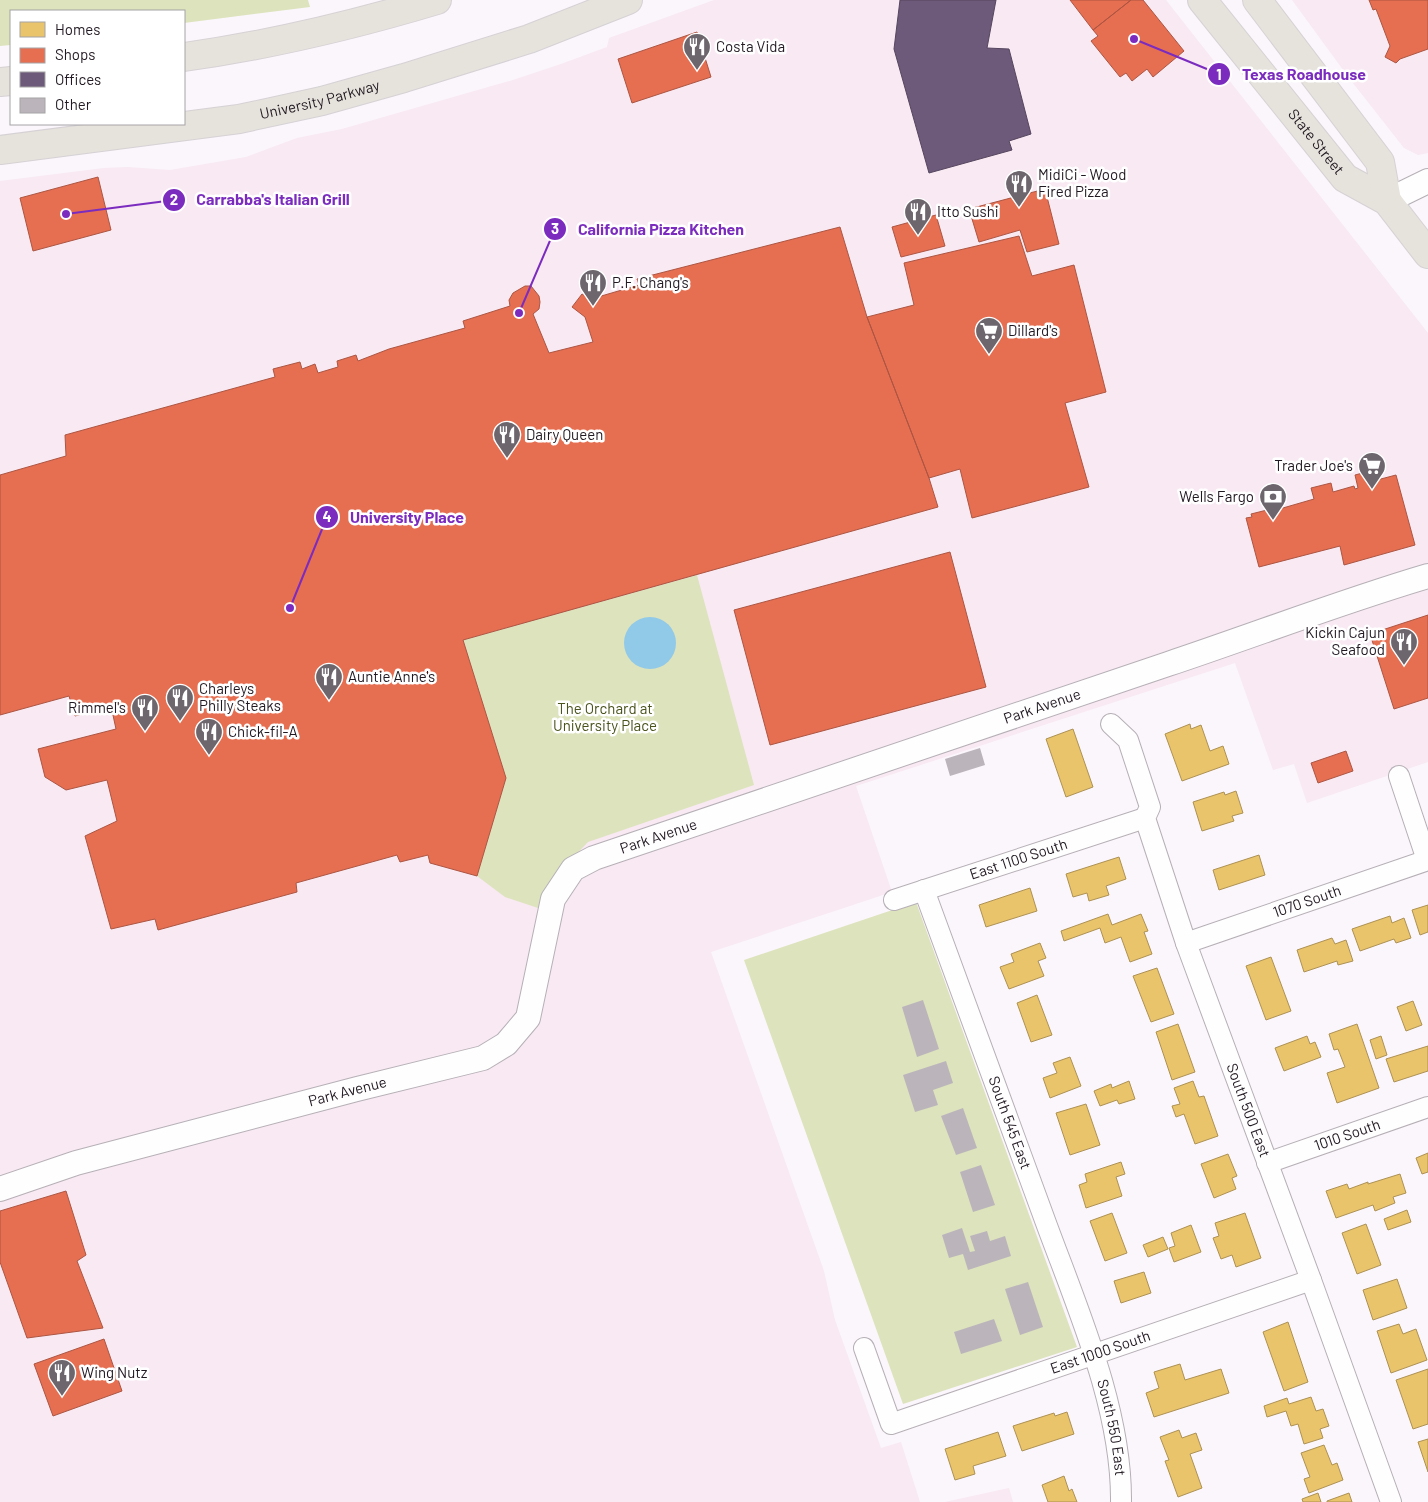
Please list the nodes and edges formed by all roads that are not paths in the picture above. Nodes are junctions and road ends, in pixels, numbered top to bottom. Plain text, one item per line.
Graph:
1 (437, 0) edge
2 (628, 0) edge
3 (1202, 0) edge
4 (1257, 0) edge
5 (185, 57) edge
6 (0, 150) edge
7 (1428, 181) edge
8 (1387, 201) junction
9 (1428, 254) edge
10 (1428, 576) edge
11 (1111, 724) dead end
12 (1399, 776) dead end
13 (1144, 818) junction
14 (1428, 860) edge
15 (924, 890) junction
16 (894, 900) dead end
17 (1186, 943) junction
18 (1428, 1106) edge
19 (1267, 1163) junction
20 (0, 1189) edge
21 (1311, 1280) junction
22 (864, 1348) dead end
23 (1094, 1355) junction
24 (1122, 1502) edge
25 (1390, 1502) edge

1 - 5 main road
2 - 6 main road, University Parkway
3 - 8 main road, State Street
4 - 8 main road, State Street
7 - 8 street
8 - 9 main road, State Street
10 - 20 street, Park Avenue
11 - 13 street, South 500 East
12 - 14 street
13 - 15 street, East 1100 South
13 - 17 street, South 500 East
14 - 17 street, 1070 South
15 - 16 street, East 1100 South
15 - 23 street, South 545 East
17 - 19 street, South 500 East
18 - 19 street, 1010 South
19 - 21 street, South 500 East
21 - 23 street, East 1000 South
21 - 25 street, South 500 East
22 - 23 street, East 1000 South
23 - 24 street, South 550 East

